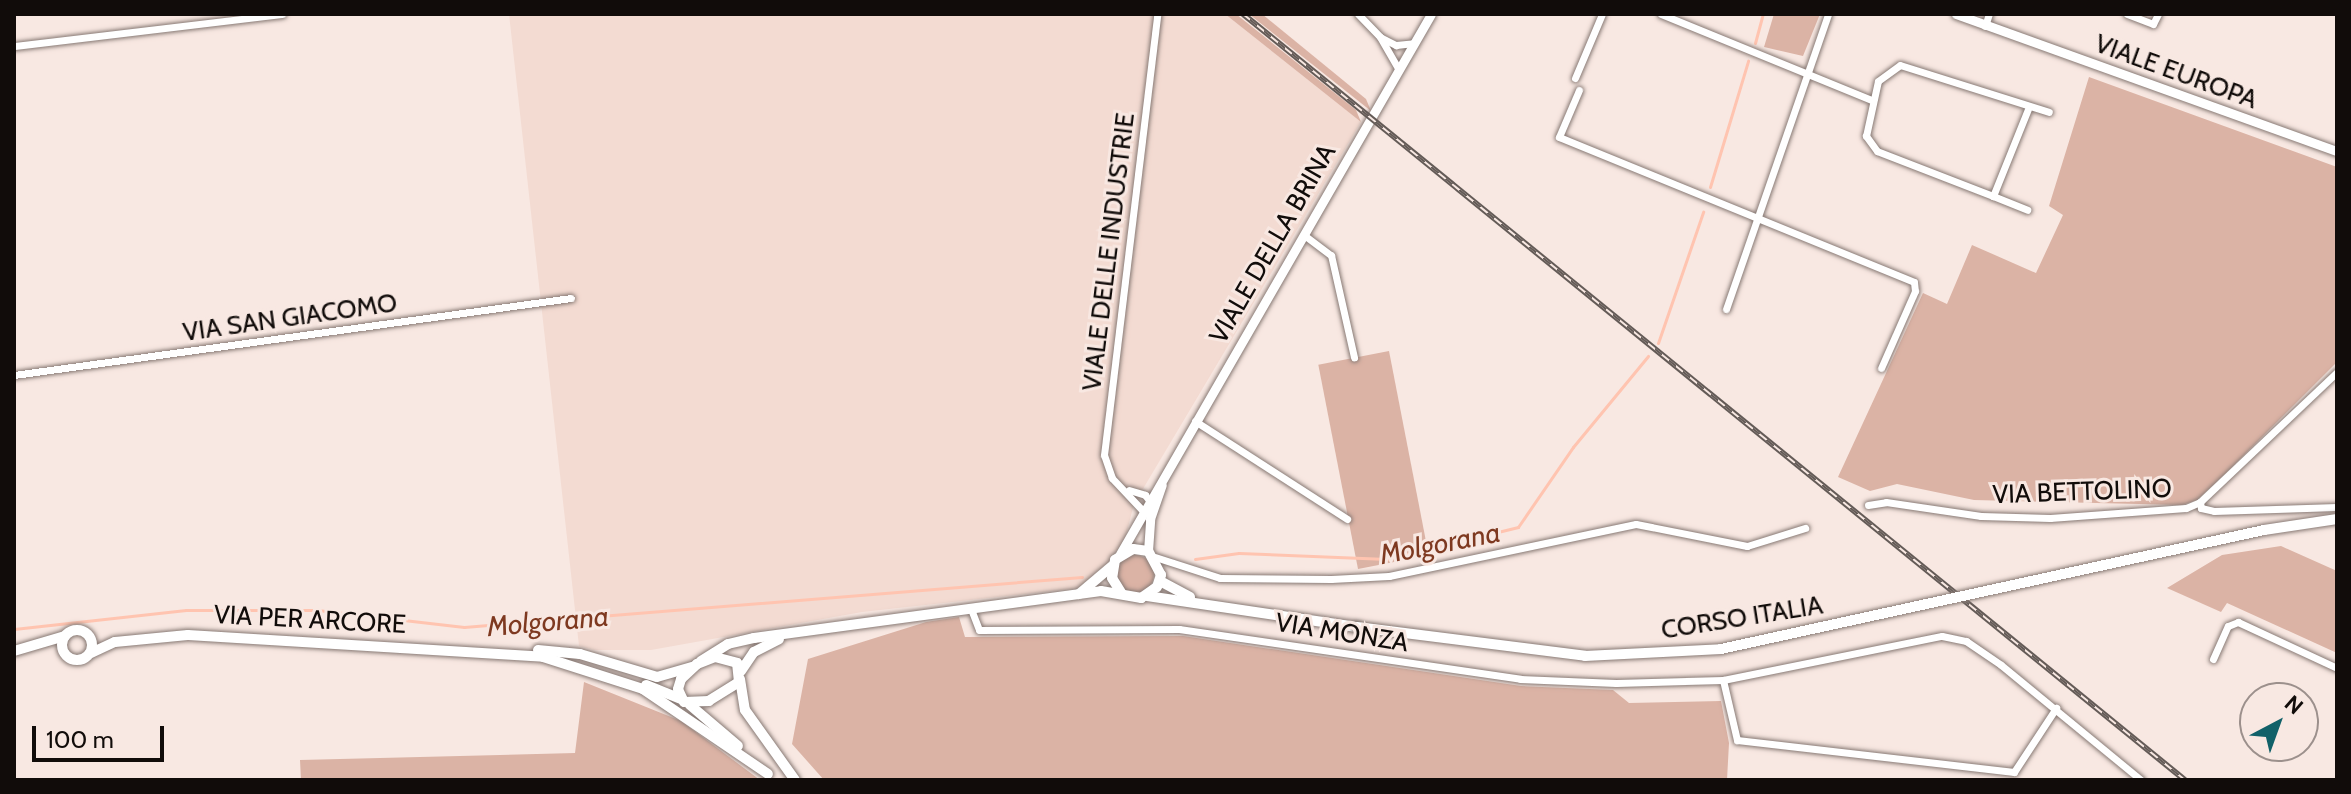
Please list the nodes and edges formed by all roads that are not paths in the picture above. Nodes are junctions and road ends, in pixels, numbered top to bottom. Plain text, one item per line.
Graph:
1 (282, 14) edge
2 (1157, 14) edge
3 (1358, 14) edge
4 (1431, 14) edge
5 (1602, 14) edge
6 (1661, 14) edge
7 (1828, 14) edge
8 (1956, 14) edge
9 (1989, 14) edge
10 (2127, 14) edge
11 (2158, 14) edge
12 (1971, 17) edge
13 (1985, 26) junction
14 (1380, 37) junction
15 (1414, 43) junction
16 (14, 46) edge
17 (1399, 70) junction
18 (1808, 73) junction
19 (1575, 78) dead end
20 (1579, 90) dead end
21 (1872, 100) junction
22 (2028, 109) junction
23 (2049, 112) dead end
24 (2337, 151) edge
25 (1993, 196) junction
26 (2027, 210) dead end
27 (1757, 219) junction
28 (1304, 235) junction
29 (571, 298) dead end
30 (1726, 309) dead end
31 (1354, 357) dead end
32 (1881, 368) dead end
33 (2337, 372) edge
34 (14, 375) edge
35 (1195, 421) junction
36 (1168, 467) junction
37 (1123, 488) junction
38 (1150, 498) junction
39 (2200, 502) junction
40 (1868, 505) dead end
41 (2337, 507) edge
42 (1147, 515) junction
43 (1347, 519) dead end
44 (2337, 519) edge
45 (1805, 528) dead end
46 (1120, 554) junction
47 (1152, 554) junction
48 (1112, 565) junction
49 (1178, 565) junction
50 (1160, 578) junction
51 (1122, 594) junction
52 (1147, 596) junction
53 (1074, 597) junction
54 (1195, 599) junction
55 (971, 609) junction
56 (792, 633) junction
57 (65, 636) junction
58 (89, 636) junction
59 (115, 642) junction
60 (21, 650) edge
61 (504, 652) junction
62 (91, 653) junction
63 (66, 656) junction
64 (2213, 659) dead end
65 (697, 664) junction
66 (2337, 668) edge
67 (605, 673) junction
68 (740, 675) junction
69 (1723, 680) junction
70 (685, 702) junction
71 (2056, 708) junction
72 (771, 777) edge
73 (795, 780) edge
74 (2141, 780) edge

1 - 16 street
2 - 37 street, VIALE DELLE INDUSTRIE
3 - 14 street
4 - 15 street, VIALE DELLA BRINA
5 - 19 street
6 - 18 street
7 - 18 street
8 - 12 street, VIALE EUROPA
9 - 13 street
10 - 11 street
12 - 13 street, VIALE EUROPA
13 - 24 street, VIALE EUROPA
14 - 15 street
14 - 17 street
15 - 17 street, VIALE DELLA BRINA
17 - 28 street, VIALE DELLA BRINA
18 - 21 street
18 - 27 street
20 - 27 street
21 - 22 street
21 - 25 street
22 - 23 street
22 - 25 street
25 - 26 street
27 - 30 street
27 - 32 street
28 - 31 street
28 - 35 street, VIALE DELLA BRINA
29 - 34 street, VIA SAN GIACOMO
33 - 39 street
35 - 36 street, VIALE DELLA BRINA
35 - 43 street
36 - 38 street, VIALE DELLA BRINA
36 - 42 street, VIALE DELLA BRINA
37 - 38 street
37 - 42 street, VIALE DELLE INDUSTRIE
38 - 42 street, VIALE DELLA BRINA
39 - 40 street, VIA BETTOLINO
39 - 41 street
42 - 46 street, VIALE DELLA BRINA
42 - 47 street, VIALE DELLA BRINA
44 - 54 main road, CORSO ITALIA, bridge
45 - 49 street
46 - 47 main road
46 - 48 main road
47 - 49 street
47 - 50 main road
48 - 51 main road
48 - 53 main road
49 - 50 street
50 - 52 main road
50 - 54 main road
51 - 52 main road
51 - 53 main road
52 - 54 main road, CORSO ITALIA
53 - 55 main road
55 - 56 main road
55 - 69 street, VIA MONZA
56 - 65 main road
56 - 68 main road
57 - 58 main road
57 - 60 main road
57 - 63 main road
58 - 59 main road, VIA PER ARCORE
58 - 62 main road
59 - 61 main road, VIA PER ARCORE
59 - 62 main road, VIA PER ARCORE
60 - 63 main road
61 - 65 main road
61 - 67 main road
62 - 63 main road
64 - 66 street
65 - 68 main road
65 - 70 main road
67 - 70 main road
67 - 72 main road
68 - 70 main road
68 - 73 main road
69 - 71 street, VIA MONZA
69 - 71 street
70 - 72 main road
71 - 74 street, VIA MONZA

